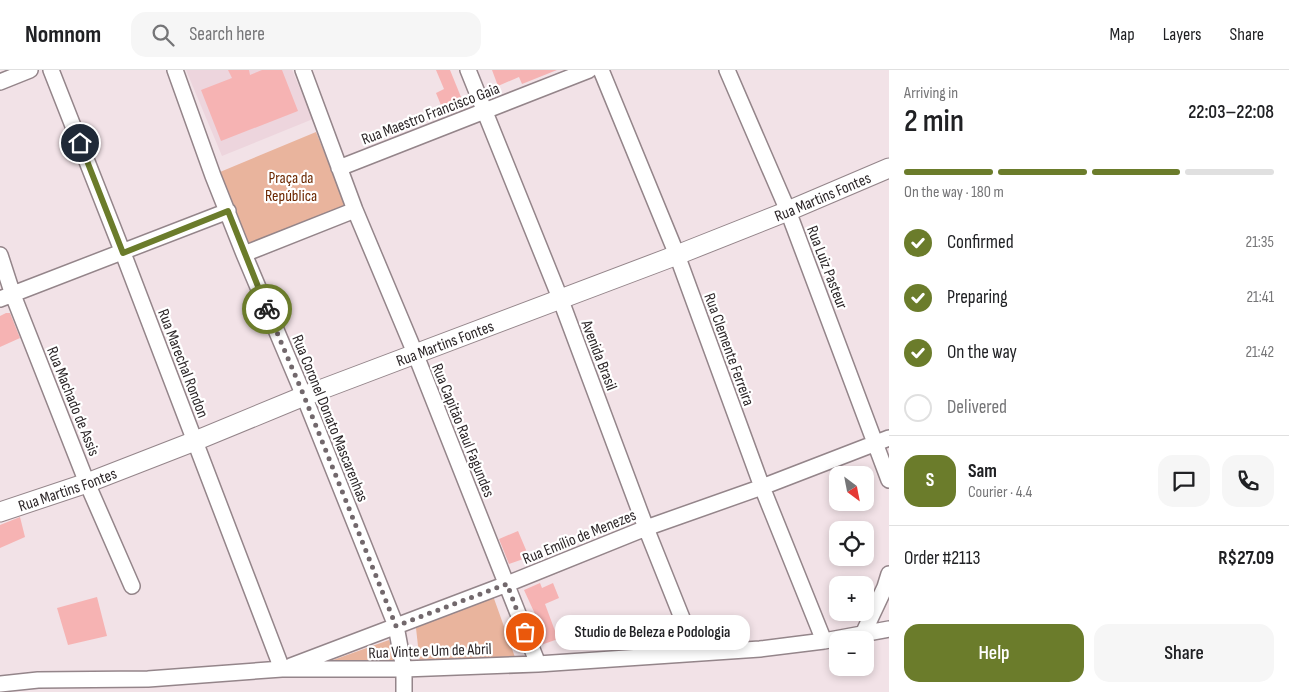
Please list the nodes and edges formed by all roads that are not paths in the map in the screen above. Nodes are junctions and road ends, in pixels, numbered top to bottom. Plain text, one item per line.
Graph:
1 (30, 70) edge
2 (51, 70) edge
3 (176, 70) edge
4 (302, 70) edge
5 (468, 70) edge
6 (590, 70) edge
7 (601, 70) edge
8 (727, 70) edge
9 (0, 82) edge
10 (485, 111) junction
11 (339, 168) junction
12 (889, 168) edge
13 (355, 210) junction
14 (228, 211) junction
15 (788, 211) junction
16 (123, 253) junction
17 (244, 254) junction
18 (0, 255) edge
19 (677, 255) junction
20 (6, 297) edge
21 (560, 298) junction
22 (415, 353) junction
23 (304, 396) junction
24 (882, 440) edge
25 (195, 441) junction
26 (889, 480) edge
27 (87, 483) junction
28 (762, 487) junction
29 (0, 512) edge
30 (646, 528) junction
31 (889, 574) edge
32 (507, 584) junction
33 (132, 586) dead end
34 (396, 626) junction
35 (889, 629) edge
36 (865, 631) edge
37 (874, 632) edge
38 (829, 641) edge
39 (824, 642) junction
40 (696, 653) junction
41 (538, 664) junction
42 (282, 669) junction
43 (404, 669) junction
44 (0, 684) edge
45 (404, 692) edge

1 - 9 street
2 - 16 street, Rua Marechal Rondon
3 - 14 street, Rua Coronel Donato Mascarenhas
4 - 11 street, Rua Capitão Raul Fagundes
5 - 10 street, Avenida Brasil
6 - 10 street, Rua Maestro Francisco Gaia
7 - 19 street, Rua Clemente Ferreira
8 - 15 street, Rua Luiz Pasteur
10 - 11 street, Rua Maestro Francisco Gaia
10 - 21 street, Avenida Brasil
11 - 13 street, Rua Capitão Raul Fagundes
12 - 15 street, Rua Martins Fontes
13 - 17 street
13 - 22 street, Rua Capitão Raul Fagundes
14 - 16 street
14 - 17 street, Rua Coronel Donato Mascarenhas
15 - 19 street, Rua Martins Fontes
15 - 24 street, Rua Luiz Pasteur
16 - 20 street
16 - 25 street, Rua Marechal Rondon
17 - 23 street, Rua Coronel Donato Mascarenhas
18 - 20 street, Rua Machado de Assis
19 - 21 street, Rua Martins Fontes
19 - 28 street, Rua Clemente Ferreira
20 - 27 street, Rua Machado de Assis
21 - 22 street, Rua Martins Fontes
21 - 30 street, Avenida Brasil
22 - 23 street, Rua Martins Fontes
22 - 32 street, Rua Capitão Raul Fagundes
23 - 25 street, Rua Martins Fontes
23 - 34 street, Rua Coronel Donato Mascarenhas
24 - 26 street, Rua Luiz Pasteur
24 - 28 street, Rua Emílio de Menezes
25 - 27 street, Rua Martins Fontes
25 - 42 street, Rua Marechal Rondon
27 - 29 street, Rua Martins Fontes
27 - 33 street, Rua Machado de Assis
28 - 30 street, Rua Emílio de Menezes
28 - 39 street, Rua Clemente Ferreira
30 - 32 street, Rua Emílio de Menezes
30 - 40 street, Avenida Brasil
31 - 36 street
32 - 34 street, Rua Emílio de Menezes
32 - 41 street, Rua Capitão Raul Fagundes
34 - 42 street, Rua Emílio de Menezes
34 - 43 street, Rua Coronel Donato Mascarenhas
35 - 37 street, Rua Vinte e Um de Abril
38 - 39 street, Rua Vinte e Um de Abril
39 - 40 street, Rua Vinte e Um de Abril
40 - 41 street, Rua Vinte e Um de Abril
41 - 43 street, Rua Vinte e Um de Abril
42 - 43 street, Rua Vinte e Um de Abril
42 - 44 street, Rua Vinte e Um de Abril
43 - 45 street, Rua Coronel Donato Mascarenhas

